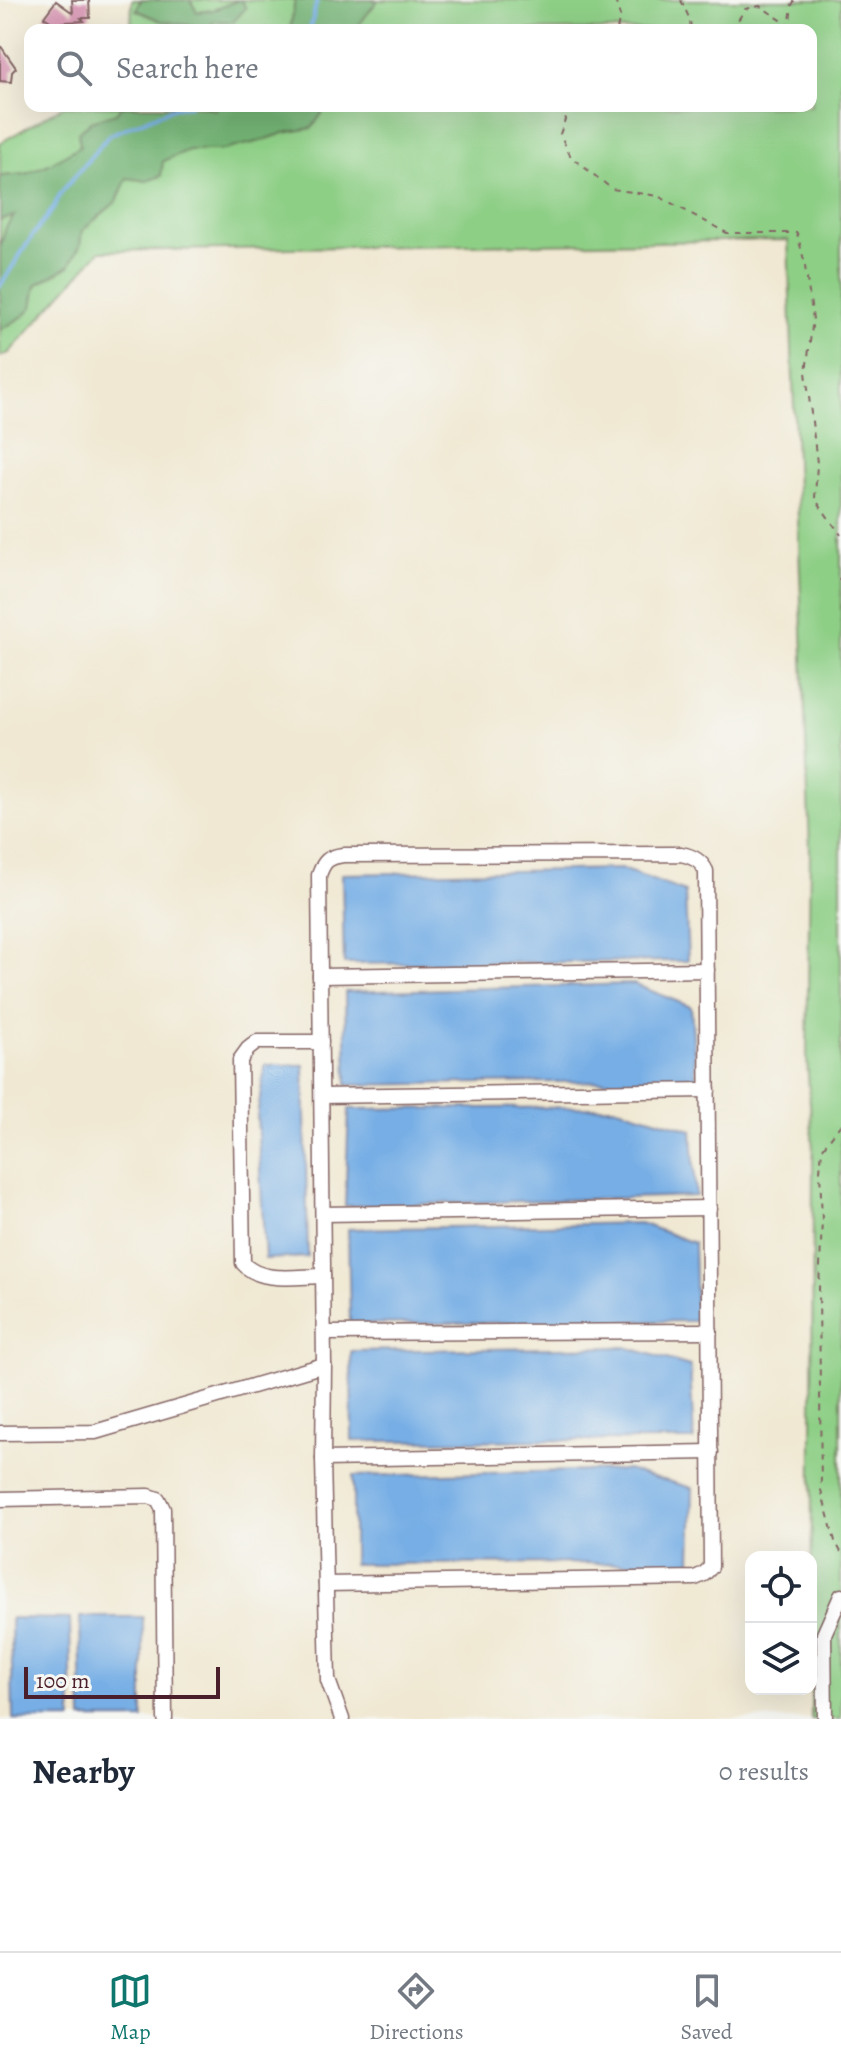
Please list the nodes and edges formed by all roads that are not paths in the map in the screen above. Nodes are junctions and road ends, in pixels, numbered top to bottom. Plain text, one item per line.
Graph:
1 (707, 970) junction
2 (320, 976) junction
3 (321, 1042) junction
4 (708, 1090) junction
5 (322, 1096) junction
6 (709, 1208) junction
7 (323, 1214) junction
8 (323, 1276) junction
9 (710, 1331) junction
10 (324, 1333) junction
11 (324, 1365) junction
12 (0, 1433) edge
13 (711, 1452) junction
14 (323, 1459) junction
15 (0, 1499) edge
16 (326, 1584) junction
17 (841, 1596) edge
18 (165, 1719) edge
19 (342, 1719) edge
20 (825, 1719) edge

1 - 2 lane
1 - 2 lane
1 - 4 lane
2 - 3 lane
3 - 5 lane
3 - 8 lane
4 - 5 lane
4 - 6 lane
5 - 7 lane
6 - 7 lane
6 - 9 lane
7 - 8 lane
8 - 10 lane
9 - 10 lane
9 - 13 lane
10 - 11 lane
11 - 12 lane
11 - 14 lane
13 - 14 lane
13 - 16 lane
14 - 16 lane
15 - 18 lane
16 - 19 lane
17 - 20 lane

